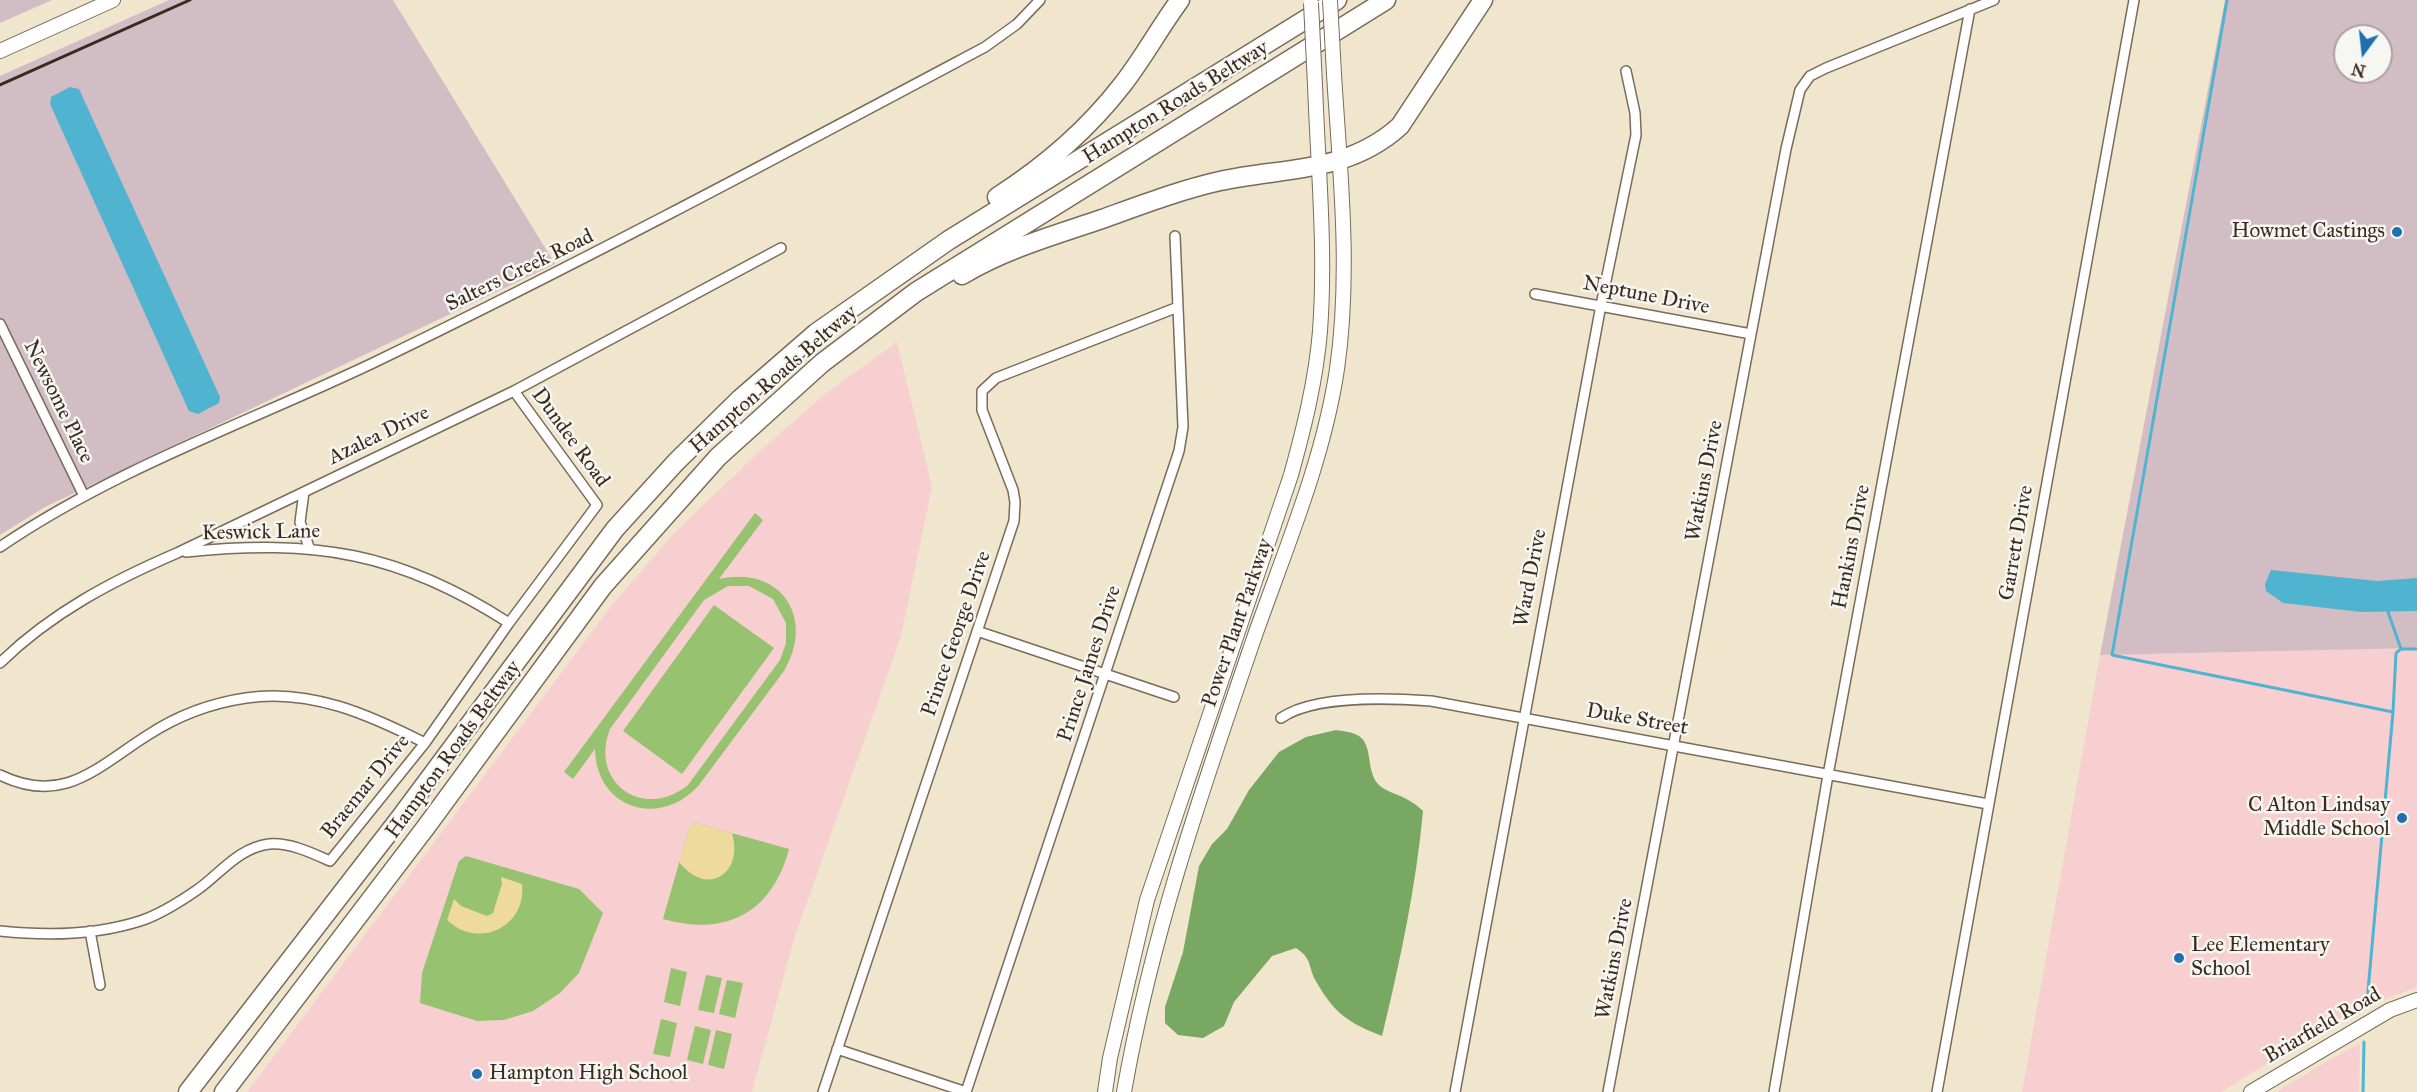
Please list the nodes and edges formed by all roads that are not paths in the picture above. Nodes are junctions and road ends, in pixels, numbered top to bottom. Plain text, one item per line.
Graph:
1 (113, 0) edge
2 (1040, 0) edge
3 (1180, 0) edge
4 (1311, 0) edge
5 (1330, 0) edge
6 (1337, 0) edge
7 (1386, 0) edge
8 (1484, 0) edge
9 (1994, 0) edge
10 (2134, 0) edge
11 (1970, 9) junction
12 (0, 51) edge
13 (1626, 71) dead end
14 (1339, 160) junction
15 (1318, 167) junction
16 (1175, 236) dead end
17 (949, 240) junction
18 (780, 248) dead end
19 (916, 292) junction
20 (1535, 294) dead end
21 (1601, 305) junction
22 (1178, 307) junction
23 (0, 324) edge
24 (1751, 334) junction
25 (514, 391) junction
26 (304, 492) junction
27 (84, 496) junction
28 (597, 506) joint
29 (0, 547) edge
30 (309, 547) junction
31 (177, 553) junction
32 (509, 623) junction
33 (976, 631) junction
34 (0, 663) edge
35 (1106, 674) junction
36 (1174, 697) dead end
37 (1281, 717) dead end
38 (1523, 718) junction
39 (425, 743) junction
40 (1673, 745) junction
41 (0, 775) edge
42 (1828, 775) junction
43 (1988, 804) junction
44 (0, 931) edge
45 (90, 931) junction
46 (100, 985) dead end
47 (2417, 1000) edge
48 (837, 1049) junction
49 (188, 1092) edge
50 (224, 1092) edge
51 (823, 1092) edge
52 (966, 1092) edge
53 (1105, 1092) edge
54 (1124, 1092) edge
55 (1455, 1092) edge
56 (1608, 1092) edge
57 (1774, 1092) edge
58 (1937, 1092) edge
59 (2251, 1092) edge

1 - 12 main road
2 - 27 street, Salters Creek Road
3 - 17 highway
4 - 15 main road, Power Plant Parkway, bridge
5 - 14 main road, Power Plant Parkway, bridge
6 - 17 highway, Hampton Roads Beltway
7 - 19 highway, Hampton Roads Beltway
8 - 14 highway
9 - 11 street, Watkins Drive
10 - 43 street, Garrett Drive
11 - 24 street, Watkins Drive
11 - 42 street, Hankins Drive
13 - 21 street, Ward Drive
14 - 15 highway
14 - 54 main road, Power Plant Parkway
15 - 19 highway
15 - 53 main road, Power Plant Parkway
16 - 22 street, Prince James Drive
17 - 49 highway, Hampton Roads Beltway
18 - 25 street, Azalea Drive
19 - 50 highway, Hampton Roads Beltway
20 - 21 street, Neptune Drive
21 - 24 street, Neptune Drive
21 - 38 street, Ward Drive
22 - 33 street, Prince George Drive
22 - 35 street, Prince James Drive
23 - 27 street, Newsome Place
24 - 40 street, Watkins Drive
25 - 26 street, Azalea Drive
25 - 28 street, Dundee Road
26 - 30 street
26 - 31 street, Azalea Drive
27 - 29 street, Salters Creek Road
28 - 32 street, Braemar Drive
30 - 31 street, Keswick Lane
30 - 32 street, Keswick Lane
31 - 34 street, Azalea Drive
32 - 39 street, Braemar Drive
33 - 35 street
33 - 48 street, Prince George Drive
35 - 36 street
35 - 52 street, Prince James Drive
37 - 38 street, Duke Street
38 - 40 street, Duke Street
38 - 55 street, Ward Drive
39 - 41 street
39 - 45 street, Braemar Drive
40 - 42 street, Duke Street
40 - 56 street, Watkins Drive
42 - 43 street, Duke Street
42 - 57 street, Hankins Drive
43 - 58 street, Garrett Drive
44 - 45 street, Braemar Drive
45 - 46 street
47 - 59 main road, Briarfield Road
48 - 51 street, Prince George Drive
48 - 52 street

